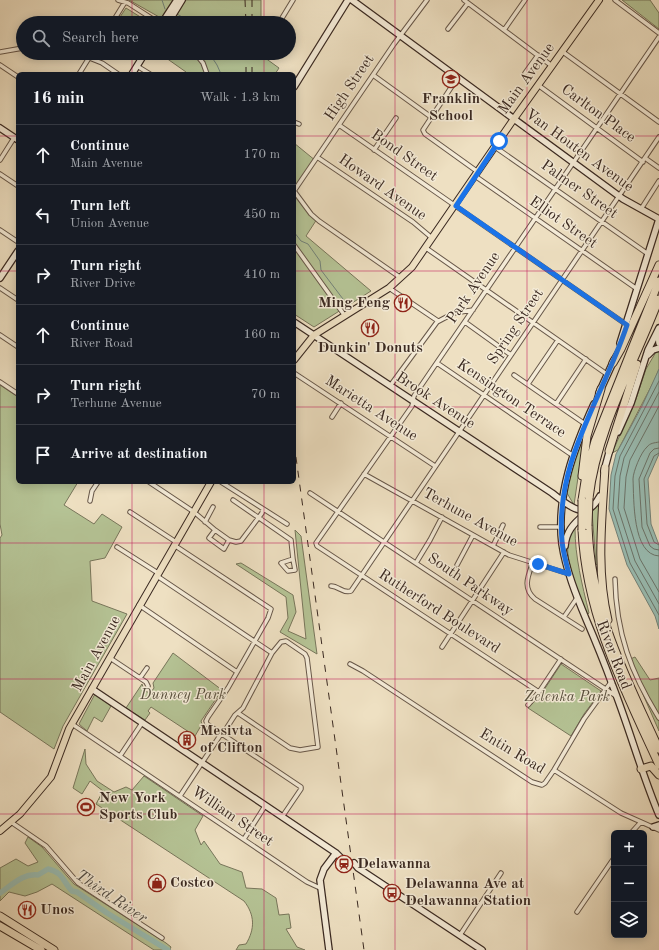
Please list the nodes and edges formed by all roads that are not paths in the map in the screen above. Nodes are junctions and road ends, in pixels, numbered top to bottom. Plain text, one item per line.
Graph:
1 (118, 0) edge
2 (177, 0) edge
3 (182, 0) edge
4 (293, 0) edge
5 (348, 0) edge
6 (352, 0) edge
7 (427, 0) edge
8 (464, 0) edge
9 (525, 0) edge
10 (599, 0) edge
11 (615, 0) edge
12 (125, 2) junction
13 (468, 3) junction
14 (116, 16) edge
15 (149, 16) edge
16 (166, 16) edge
17 (172, 16) edge
18 (283, 16) edge
19 (448, 29) dead end
20 (504, 30) junction
21 (659, 33) edge
22 (400, 35) junction
23 (659, 37) edge
24 (16, 49) edge
25 (0, 52) edge
26 (562, 52) junction
27 (538, 55) junction
28 (88, 60) edge
29 (94, 60) edge
30 (141, 60) edge
31 (201, 60) edge
32 (0, 65) edge
33 (137, 66) junction
34 (552, 66) junction
35 (80, 72) edge
36 (115, 72) edge
37 (133, 72) edge
38 (147, 72) edge
39 (206, 72) edge
40 (525, 73) dead end
41 (373, 75) junction
42 (16, 76) edge
43 (458, 77) junction
44 (296, 84) edge
45 (538, 85) junction
46 (620, 94) junction
47 (431, 117) junction
48 (396, 118) dead end
49 (514, 119) junction
50 (659, 122) edge
51 (339, 125) junction
52 (0, 128) edge
53 (597, 128) junction
54 (659, 138) edge
55 (16, 139) edge
56 (495, 147) junction
57 (374, 150) junction
58 (317, 157) junction
59 (0, 160) edge
60 (644, 160) junction
61 (574, 163) junction
62 (659, 168) edge
63 (0, 174) edge
64 (477, 174) junction
65 (659, 181) edge
66 (16, 185) edge
67 (296, 188) edge
68 (556, 189) junction
69 (296, 194) edge
70 (620, 196) junction
71 (456, 206) junction
72 (641, 209) junction
73 (536, 218) junction
74 (659, 219) edge
75 (602, 221) junction
76 (0, 230) edge
77 (659, 235) edge
78 (433, 238) junction
79 (16, 241) edge
80 (651, 244) junction
81 (296, 248) edge
82 (426, 248) junction
83 (516, 248) junction
84 (582, 250) junction
85 (16, 254) edge
86 (648, 254) junction
87 (659, 264) edge
88 (0, 278) edge
89 (401, 278) junction
90 (562, 280) junction
91 (659, 281) edge
92 (0, 288) edge
93 (389, 288) junction
94 (637, 289) junction
95 (487, 290) junction
96 (16, 299) edge
97 (659, 299) edge
98 (473, 310) junction
99 (345, 316) junction
100 (438, 321) junction
101 (465, 322) junction
102 (533, 322) junction
103 (650, 322) junction
104 (296, 323) edge
105 (627, 325) junction
106 (659, 329) edge
107 (0, 335) edge
108 (314, 335) junction
109 (558, 340) junction
110 (659, 343) edge
111 (16, 346) edge
112 (659, 348) edge
113 (511, 355) junction
114 (296, 358) edge
115 (586, 360) junction
116 (437, 363) junction
117 (613, 363) junction
118 (642, 368) junction
119 (296, 374) edge
120 (514, 375) dead end
121 (608, 375) junction
122 (0, 382) edge
123 (528, 384) junction
124 (390, 386) junction
125 (602, 389) junction
126 (16, 393) edge
127 (483, 395) junction
128 (413, 401) junction
129 (341, 404) junction
130 (556, 404) junction
131 (332, 417) dead end
132 (585, 424) junction
133 (459, 431) junction
134 (390, 436) junction
135 (609, 451) junction
136 (572, 455) junction
137 (435, 466) junction
138 (605, 468) junction
139 (364, 474) junction
140 (97, 484) edge
141 (152, 484) edge
142 (210, 484) edge
143 (224, 484) edge
144 (565, 488) junction
145 (310, 493) dead end
146 (552, 493) junction
147 (600, 496) junction
148 (233, 500) dead end
149 (412, 500) junction
150 (583, 500) junction
151 (90, 501) dead end
152 (563, 501) junction
153 (213, 507) dead end
154 (572, 508) junction
155 (262, 510) junction
156 (130, 512) dead end
157 (194, 512) junction
158 (337, 512) junction
159 (258, 516) junction
160 (442, 517) junction
161 (205, 522) junction
162 (287, 524) dead end
163 (503, 525) dead end
164 (540, 527) dead end
165 (562, 527) junction
166 (585, 528) junction
167 (214, 530) junction
168 (473, 535) junction
169 (229, 540) junction
170 (384, 542) junction
171 (175, 543) junction
172 (492, 546) junction
173 (117, 547) dead end
174 (325, 551) joint
175 (504, 552) junction
176 (293, 559) dead end
177 (566, 560) junction
178 (533, 562) junction
179 (416, 563) junction
180 (457, 565) dead end
181 (157, 574) junction
182 (569, 574) junction
183 (362, 575) junction
184 (615, 579) dead end
185 (331, 586) dead end
186 (577, 598) junction
187 (472, 601) junction
188 (139, 606) junction
189 (564, 617) junction
190 (582, 629) dead end
191 (450, 634) junction
192 (255, 641) junction
193 (442, 647) dead end
194 (272, 653) junction
195 (110, 658) junction
196 (561, 659) junction
197 (350, 664) dead end
198 (621, 665) junction
199 (147, 668) dead end
200 (237, 672) junction
201 (140, 678) junction
202 (611, 682) junction
203 (148, 686) dead end
204 (92, 689) junction
205 (607, 690) junction
206 (540, 692) junction
207 (617, 696) junction
208 (528, 705) dead end
209 (238, 713) junction
210 (659, 718) edge
211 (142, 723) junction
212 (72, 724) junction
213 (226, 729) dead end
214 (222, 734) junction
215 (659, 749) edge
216 (120, 756) junction
217 (202, 763) junction
218 (659, 765) edge
219 (641, 769) junction
220 (554, 770) junction
221 (659, 775) edge
222 (180, 796) junction
223 (265, 806) junction
224 (659, 815) edge
225 (282, 817) junction
226 (10, 822) junction
227 (641, 822) junction
228 (659, 825) edge
229 (653, 827) junction
230 (0, 830) edge
231 (634, 830) edge
232 (659, 830) edge
233 (244, 839) junction
234 (611, 862) edge
235 (356, 866) tunnel mouth
236 (501, 873) dead end
237 (320, 888) junction
238 (577, 912) dead end
239 (0, 916) edge
240 (0, 927) edge
241 (460, 935) junction
242 (162, 938) dead end
243 (40, 950) edge
244 (54, 950) edge
245 (329, 950) edge
246 (482, 950) edge

1 - 12 street
2 - 16 main road
3 - 17 main road
4 - 18 street
5 - 44 main road
6 - 22 main road, Van Houten Avenue
7 - 22 street, High Street
8 - 13 street
9 - 20 street
10 - 26 main road, Main Avenue
11 - 21 street
12 - 14 street
12 - 15 street
13 - 19 street
13 - 20 street
20 - 27 street
22 - 41 street, High Street
22 - 43 main road, Van Houten Avenue
23 - 46 street, Park Avenue
24 - 25 street
26 - 34 main road, Main Avenue
26 - 46 street
27 - 34 street
27 - 40 street
28 - 35 street
29 - 36 street
30 - 33 main road
31 - 39 street
32 - 42 street
33 - 37 main road
33 - 38 street
34 - 45 main road, Main Avenue
41 - 47 street
41 - 51 street, High Street
43 - 47 street
43 - 49 main road, Van Houten Avenue
45 - 49 main road, Main Avenue
45 - 53 street, Carlton Place
46 - 50 street
46 - 53 street, Park Avenue
47 - 64 street, Elliot Street
48 - 57 street
49 - 56 main road, Main Avenue
49 - 61 main road, Van Houten Avenue
51 - 57 street, Bond Street
51 - 58 street, High Street
52 - 55 main road
53 - 60 street, Carlton Place
53 - 61 street, Park Avenue
54 - 60 street, Spring Street
55 - 59 street
56 - 64 main road, Main Avenue
56 - 68 street, Palmer Street
57 - 71 street, Bond Street
58 - 67 street, High Street
58 - 78 street, Howard Avenue
60 - 62 street, Carlton Place
60 - 70 street, Spring Street
61 - 68 street, Park Avenue
61 - 70 main road, Van Houten Avenue
63 - 66 street
64 - 71 main road, Main Avenue
64 - 73 street, Elliot Street
65 - 72 street
68 - 73 street, Park Avenue
68 - 75 street, Palmer Street
69 - 89 street
70 - 72 main road, Van Houten Avenue
70 - 75 street, Spring Street
71 - 78 main road, Main Avenue
71 - 83 street, Bond Street
72 - 74 main road, Van Houten Avenue
73 - 83 street, Park Avenue
73 - 84 street, Elliot Street
74 - 80 main road, River Road
75 - 84 street, Spring Street
75 - 86 street, Palmer Street
76 - 79 street
77 - 80 main road
78 - 82 main road, Main Avenue
80 - 86 main road, River Road
81 - 99 street
82 - 89 main road, Main Avenue
82 - 95 street
83 - 90 street, Bond Street
83 - 95 street, Park Avenue
84 - 90 street, Spring Street
84 - 94 street, Elliot Street
85 - 88 main road
86 - 94 main road, River Road
87 - 117 highway
89 - 93 main road, Main Avenue
90 - 102 street, Spring Street
90 - 105 street, Bond Street
91 - 150 highway
92 - 96 street
93 - 99 main road, Main Avenue
93 - 100 street
94 - 105 main road, River Road
95 - 98 street, Park Avenue
95 - 102 street
97 - 103 highway
98 - 100 street
98 - 101 street, Park Avenue
99 - 108 main road, Main Avenue
100 - 124 street
101 - 113 street
101 - 116 street, Park Avenue
102 - 109 street
102 - 113 street, Spring Street
103 - 135 highway
103 - 150 highway
104 - 108 main road, Brook Avenue
105 - 117 main road, River Road
106 - 110 main road
106 - 118 main road
107 - 111 street
108 - 114 main road, Main Avenue
108 - 124 main road, Brook Avenue
109 - 115 street
109 - 123 street
112 - 118 main road
113 - 127 street, Spring Street
115 - 121 street
115 - 130 street
116 - 127 street, Kensington Terrace
116 - 128 street, Park Avenue
117 - 121 main road, River Road
118 - 135 main road
119 - 129 street, Marietta Avenue
120 - 123 street
121 - 125 main road, River Road
122 - 126 street
123 - 130 street
124 - 128 main road, Brook Avenue
125 - 132 main road, River Road
125 - 150 highway
127 - 133 street, Spring Street
127 - 136 street, Kensington Terrace
128 - 133 main road, Brook Avenue
128 - 134 street, Park Avenue
129 - 131 street
129 - 134 street, Marietta Avenue
130 - 132 street
132 - 136 main road, River Road
133 - 137 street, Spring Street
133 - 146 main road, Brook Avenue
134 - 137 street, Marietta Avenue
134 - 139 street, Park Avenue
135 - 138 main road
136 - 144 main road, River Road
137 - 149 street, Spring Street
138 - 147 main road
138 - 198 highway
139 - 149 street, Terhune Avenue
139 - 158 street, Park Avenue
140 - 151 street
141 - 157 street
142 - 157 main road, Main Avenue
143 - 155 street
144 - 146 main road
144 - 152 main road, River Road
144 - 154 main road
145 - 158 street, South Parkway
146 - 152 main road, Brook Avenue
147 - 154 main road
147 - 177 main road
148 - 159 street
149 - 160 street, Terhune Avenue
149 - 170 street, Spring Street
150 - 166 highway, bridge
152 - 154 main road, Brook Avenue
152 - 165 main road, River Road
153 - 161 street
155 - 159 street
155 - 162 street
156 - 171 street
157 - 161 street
157 - 171 main road, Main Avenue
158 - 170 street, South Parkway
158 - 174 street, Park Avenue
159 - 169 street
159 - 176 street
160 - 168 street, Terhune Avenue
160 - 179 street
161 - 167 street
163 - 172 street
164 - 165 street
165 - 177 main road, River Road
166 - 198 highway
166 - 218 highway
167 - 169 street
167 - 169 street
168 - 172 street, Terhune Avenue
168 - 180 street
170 - 179 street, South Parkway
170 - 183 street, Spring Street
171 - 181 main road, Main Avenue
171 - 192 street
172 - 175 street, Terhune Avenue
173 - 181 street
174 - 183 street, Rutherford Boulevard
175 - 178 street, Terhune Avenue
175 - 187 street
177 - 182 main road, River Road
178 - 182 street, Terhune Avenue
178 - 189 street
179 - 187 street, South Parkway
181 - 188 main road, Main Avenue
181 - 192 street
182 - 186 main road, River Road
183 - 185 street, Spring Street
183 - 191 street, Rutherford Boulevard
184 - 210 street
186 - 189 street
186 - 202 main road, River Road
187 - 191 street
187 - 196 street, South Parkway
188 - 195 main road, Main Avenue
188 - 200 street
189 - 190 street
191 - 193 street
191 - 206 street, Rutherford Boulevard
192 - 194 street
192 - 200 street
194 - 209 street
194 - 209 street
195 - 201 street
195 - 204 main road, Main Avenue
196 - 205 street, South Parkway
196 - 206 street
197 - 220 street, Entin Road
198 - 215 highway
199 - 201 street
200 - 214 street
201 - 203 street
202 - 205 street
202 - 207 main road, River Road
204 - 211 main road
204 - 212 main road, Main Avenue
205 - 207 street, South Parkway
205 - 220 street
206 - 208 street
207 - 219 main road, River Road
209 - 213 street
211 - 216 street
211 - 217 main road
212 - 216 street, William Street
212 - 226 main road, Main Avenue
214 - 217 street
214 - 225 street
216 - 222 street, William Street
217 - 222 street
217 - 223 main road
219 - 221 highway
219 - 224 main road, River Road
220 - 227 street, Entin Road
222 - 233 street, William Street
223 - 225 main road
223 - 233 street
225 - 237 main road
226 - 230 main road, Main Avenue
226 - 242 street
227 - 229 street, Entin Road
227 - 231 street
228 - 229 main road
229 - 232 street, Entin Road
233 - 237 street, William Street
234 - 238 street
235 - 241 main road
236 - 241 street
237 - 245 main road
239 - 244 highway
240 - 243 highway
241 - 246 main road

